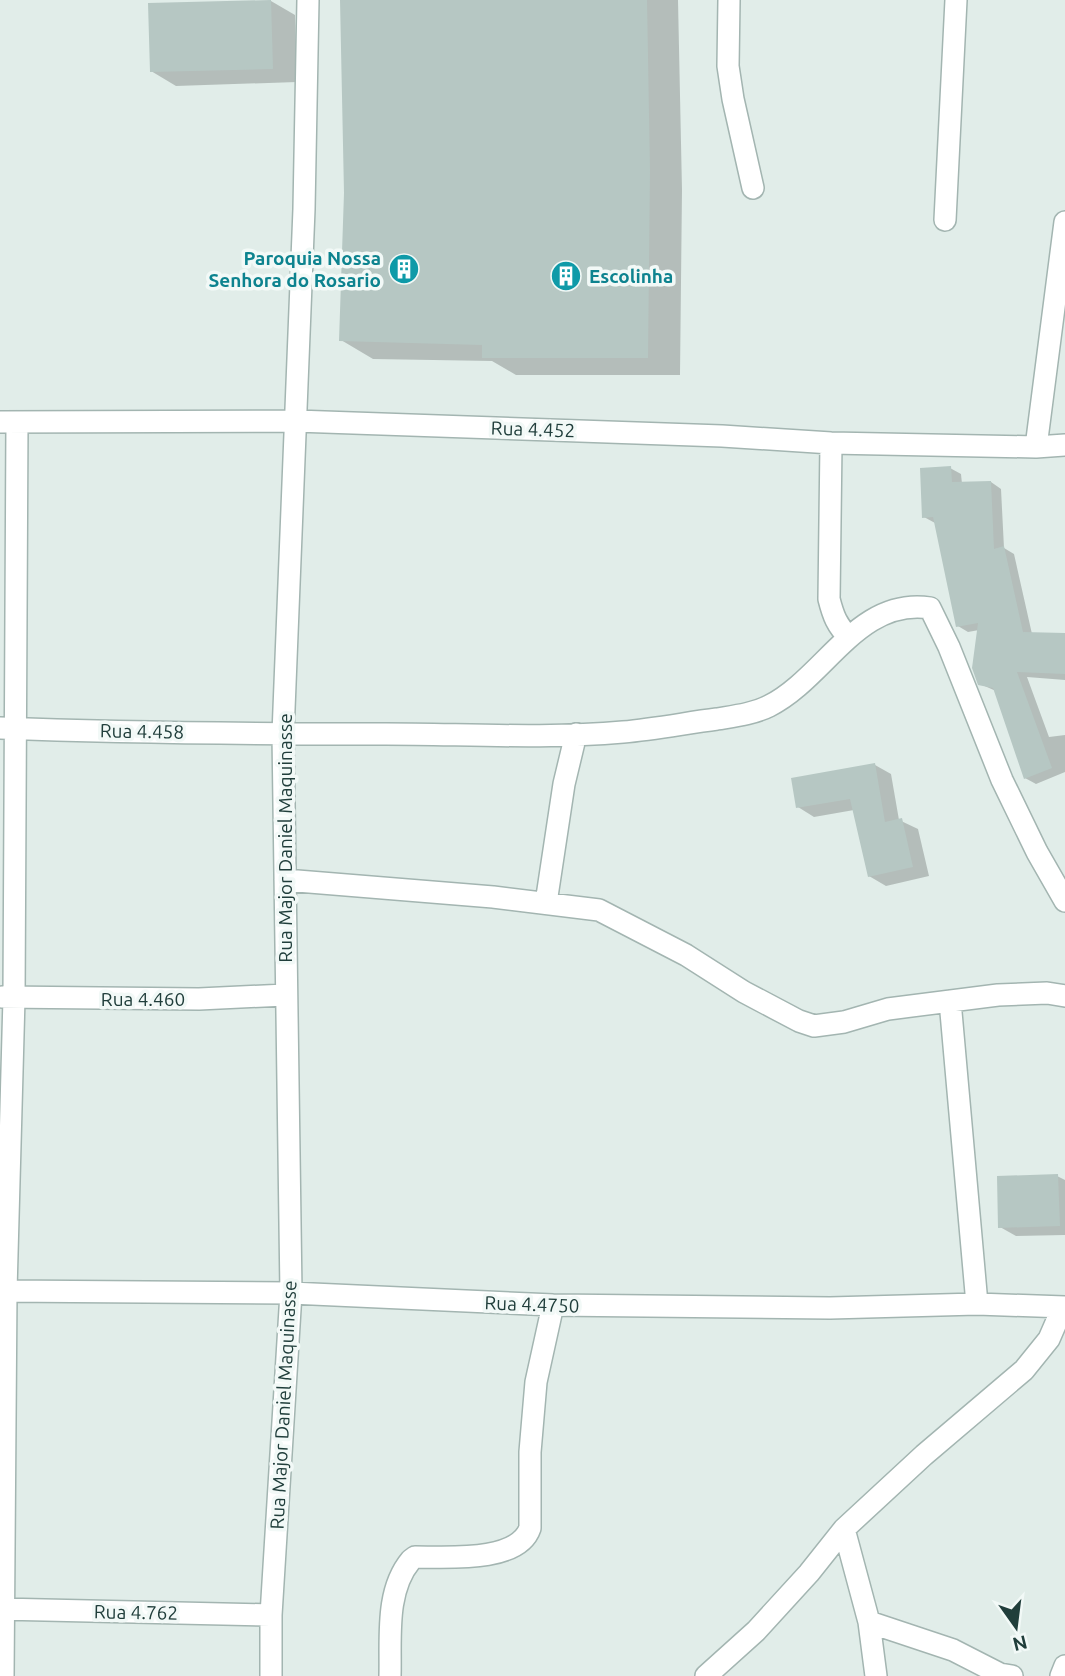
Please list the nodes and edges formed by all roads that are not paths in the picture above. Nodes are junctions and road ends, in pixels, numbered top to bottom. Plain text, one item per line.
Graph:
1 (308, 0) edge
2 (729, 0) edge
3 (956, 0) edge
4 (753, 188) dead end
5 (945, 220) dead end
6 (1065, 222) edge
7 (296, 421) junction
8 (9, 422) edge
9 (831, 443) junction
10 (1065, 445) edge
11 (1036, 447) junction
12 (849, 637) junction
13 (7, 729) edge
14 (283, 734) junction
15 (576, 734) junction
16 (285, 880) junction
17 (1065, 901) edge
18 (546, 903) junction
19 (285, 995) junction
20 (1065, 996) edge
21 (7, 997) edge
22 (950, 1001) junction
23 (3, 1292) edge
24 (291, 1293) junction
25 (977, 1304) junction
26 (553, 1305) junction
27 (1064, 1307) edge
28 (844, 1529) junction
29 (1, 1609) edge
30 (271, 1615) junction
31 (869, 1622) junction
32 (1065, 1666) edge
33 (3, 1676) edge
34 (271, 1676) edge
35 (390, 1676) edge
36 (706, 1676) edge
37 (876, 1676) edge
38 (1012, 1676) edge
39 (1061, 1676) edge

1 - 7 street, Rua Major Daniel Maquinasse
2 - 4 street
3 - 5 street
6 - 11 street
7 - 8 street, Rua 4.452
7 - 9 street, Rua 4.452
7 - 14 street, Rua Major Daniel Maquinasse
8 - 13 street
9 - 11 street, Rua 4.452
9 - 12 street
10 - 11 street, Rua 4.452
12 - 15 street, Rua 4.458
12 - 17 street, Rua 4.458
13 - 14 street, Rua 4.458
13 - 21 street
14 - 15 street, Rua 4.458
14 - 16 street, Rua Major Daniel Maquinasse
15 - 18 street
16 - 18 street
16 - 19 street, Rua Major Daniel Maquinasse
18 - 22 street
19 - 21 street, Rua 4.460
19 - 24 street, Rua Major Daniel Maquinasse
20 - 22 street
21 - 23 street
22 - 25 street
23 - 24 street, Rua 4.4750
23 - 29 street
24 - 26 street, Rua 4.4750
24 - 30 street, Rua Major Daniel Maquinasse
25 - 26 street, Rua 4.4750
25 - 27 street, Rua 4.4750
26 - 35 street
27 - 28 street
28 - 31 street
28 - 36 street
29 - 30 street, Rua 4.762
29 - 33 street
30 - 34 street, Rua Major Daniel Maquinasse
31 - 37 street
31 - 38 street
32 - 39 street

